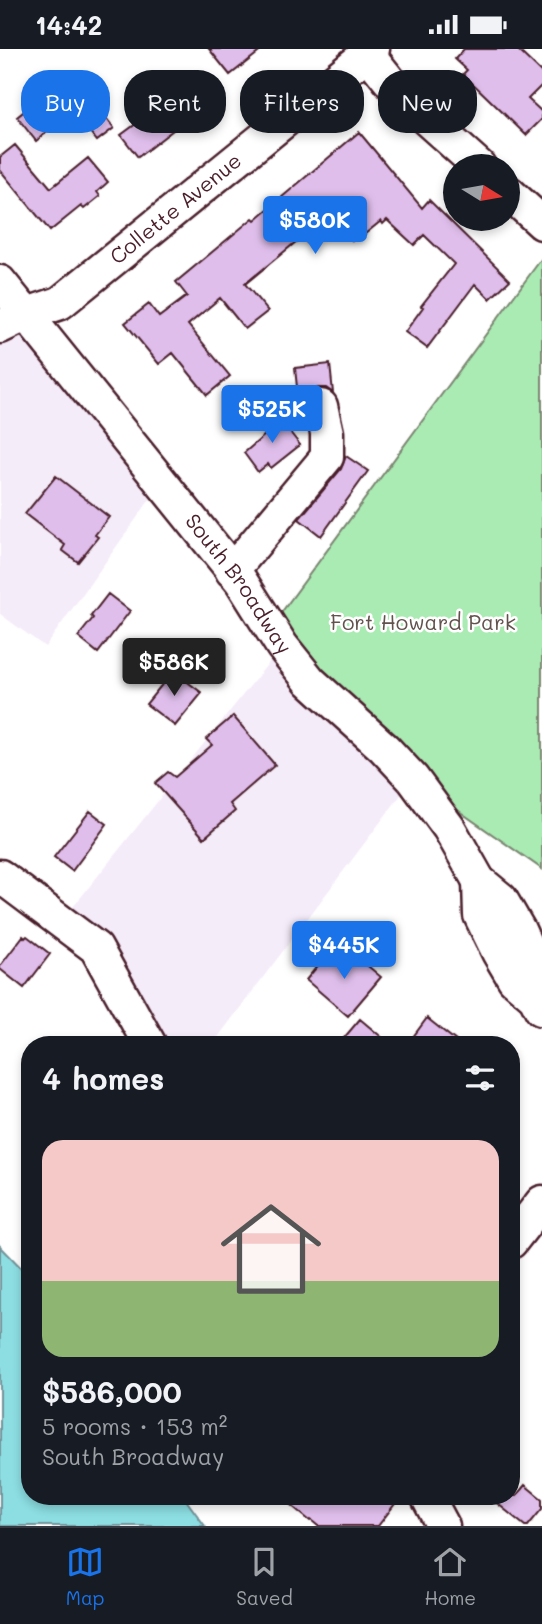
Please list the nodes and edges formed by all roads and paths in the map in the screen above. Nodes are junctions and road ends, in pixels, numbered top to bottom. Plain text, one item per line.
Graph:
1 (368, 51) edge
2 (466, 154) edge
3 (520, 203) edge
4 (542, 223) edge
5 (0, 282) edge
6 (13, 320) edge
7 (321, 407) dead end
8 (232, 571) junction
9 (0, 876) edge
10 (539, 1004) edge
11 (145, 1036) edge
12 (542, 1202) edge
13 (520, 1230) edge
14 (432, 1505) edge
15 (443, 1526) edge

1 - 2 street
1 - 6 street, Collette Avenue
3 - 4 street
5 - 6 street, South Broadway
6 - 8 street, South Broadway
7 - 8 street
8 - 10 street, South Broadway
9 - 11 street
12 - 13 street
14 - 15 street

